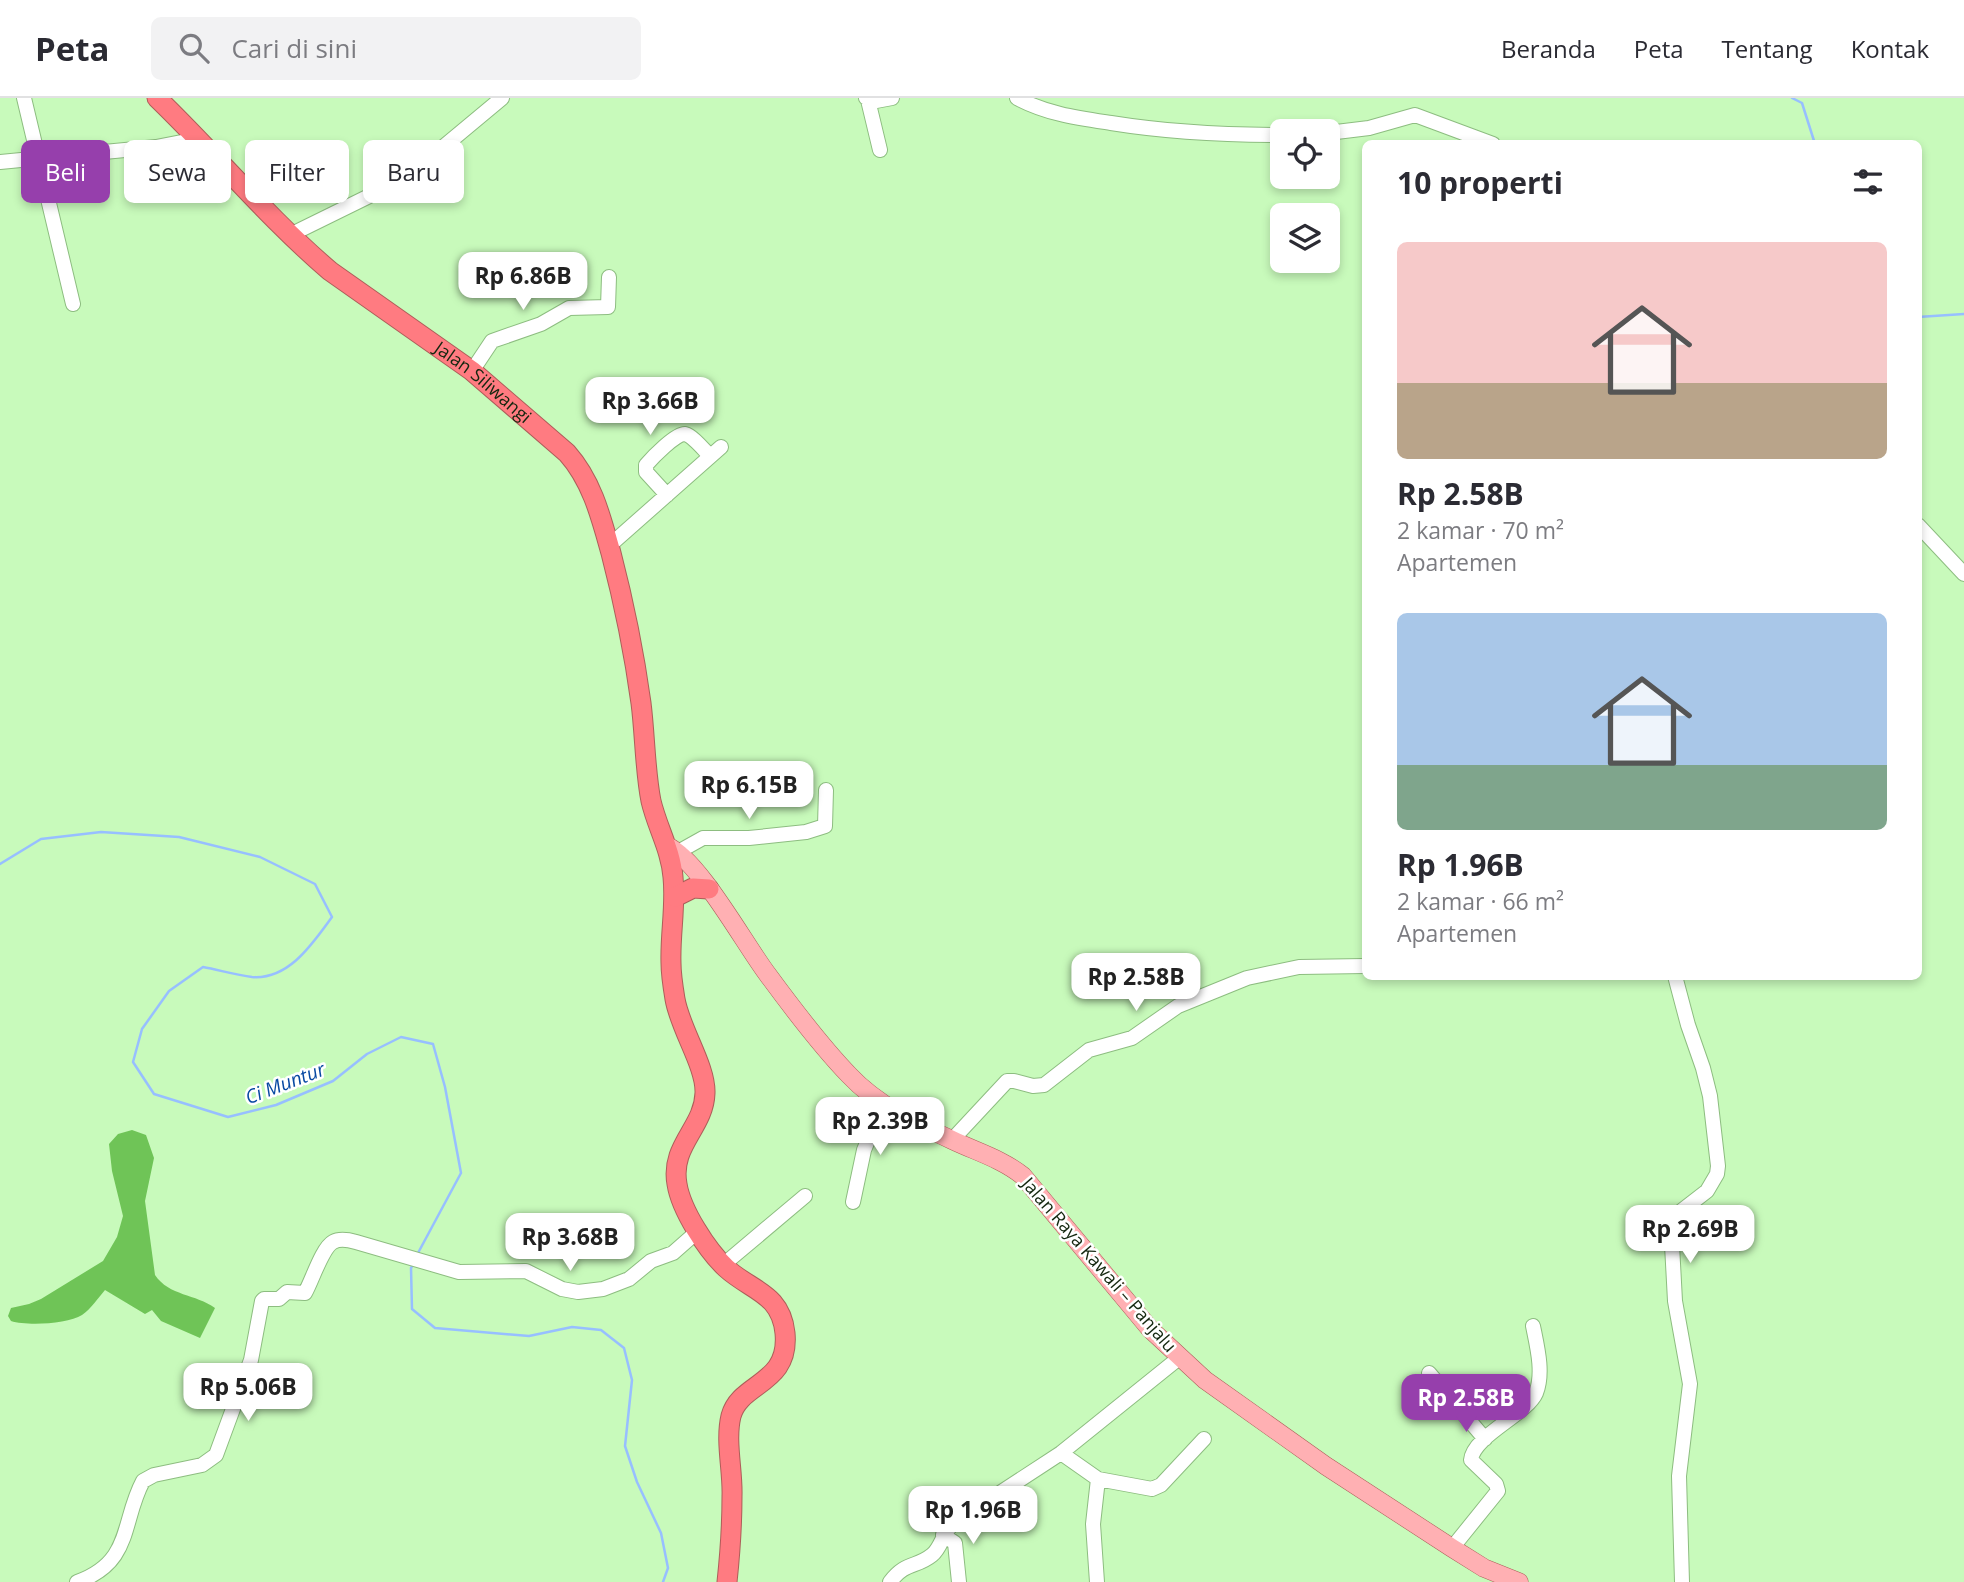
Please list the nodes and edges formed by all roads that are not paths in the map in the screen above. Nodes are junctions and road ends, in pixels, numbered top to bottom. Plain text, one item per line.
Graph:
1 (24, 98) edge
2 (156, 98) edge
3 (502, 98) edge
4 (892, 98) edge
5 (1017, 98) edge
6 (867, 99) edge
7 (1340, 132) edge
8 (1270, 134) edge
9 (197, 139) junction
10 (34, 140) edge
11 (1482, 140) edge
12 (880, 150) dead end
13 (110, 151) edge
14 (21, 160) edge
15 (0, 162) edge
16 (49, 203) edge
17 (290, 235) junction
18 (610, 277) dead end
19 (73, 304) dead end
20 (472, 371) junction
21 (667, 495) junction
22 (1922, 529) edge
23 (609, 545) junction
24 (1964, 574) edge
25 (826, 790) dead end
26 (672, 849) junction
27 (709, 889) junction
28 (675, 897) junction
29 (1362, 966) edge
30 (1676, 980) edge
31 (883, 1104) junction
32 (952, 1140) junction
33 (805, 1196) dead end
34 (853, 1202) dead end
35 (698, 1231) junction
36 (723, 1265) junction
37 (1533, 1326) dead end
38 (1179, 1357) junction
39 (1429, 1373) dead end
40 (1204, 1439) dead end
41 (1485, 1439) junction
42 (1062, 1454) junction
43 (1098, 1479) junction
44 (943, 1535) junction
45 (1452, 1548) junction
46 (98, 1577) edge
47 (77, 1582) edge
48 (727, 1582) edge
49 (890, 1582) edge
50 (959, 1582) edge
51 (1097, 1582) edge
52 (1519, 1582) edge
53 (1682, 1582) edge

1 - 10 street
2 - 9 highway, Jalan Siliwangi
3 - 17 street
4 - 6 street
5 - 8 street
6 - 12 street
7 - 11 street
9 - 13 street
9 - 17 highway, Jalan Siliwangi
14 - 15 street
16 - 19 street
17 - 20 highway, Jalan Siliwangi
18 - 20 street
20 - 23 highway, Jalan Siliwangi
21 - 21 street
21 - 23 street
22 - 24 street
23 - 26 highway, Jalan Siliwangi
25 - 26 street
26 - 27 main road, Jalan Raya Kawali – Panjalu
26 - 28 highway, Jalan Siliwangi
27 - 28 highway
27 - 31 main road, Jalan Raya Kawali – Panjalu
28 - 35 highway, Jalan Siliwangi
29 - 32 street
30 - 53 street
31 - 32 main road, Jalan Raya Kawali – Panjalu
31 - 34 street
32 - 38 main road, Jalan Raya Kawali – Panjalu
33 - 36 street
35 - 36 highway, Jalan Siliwangi
35 - 46 street
36 - 48 highway, Jalan Siliwangi
37 - 41 street
38 - 42 street
38 - 45 main road, Jalan Raya Kawali – Panjalu
39 - 41 street
40 - 43 street
41 - 45 street
42 - 43 street
42 - 44 street
43 - 51 street
44 - 49 street
44 - 50 street
45 - 52 main road, Jalan Raya Kawali – Panjalu
46 - 47 street

